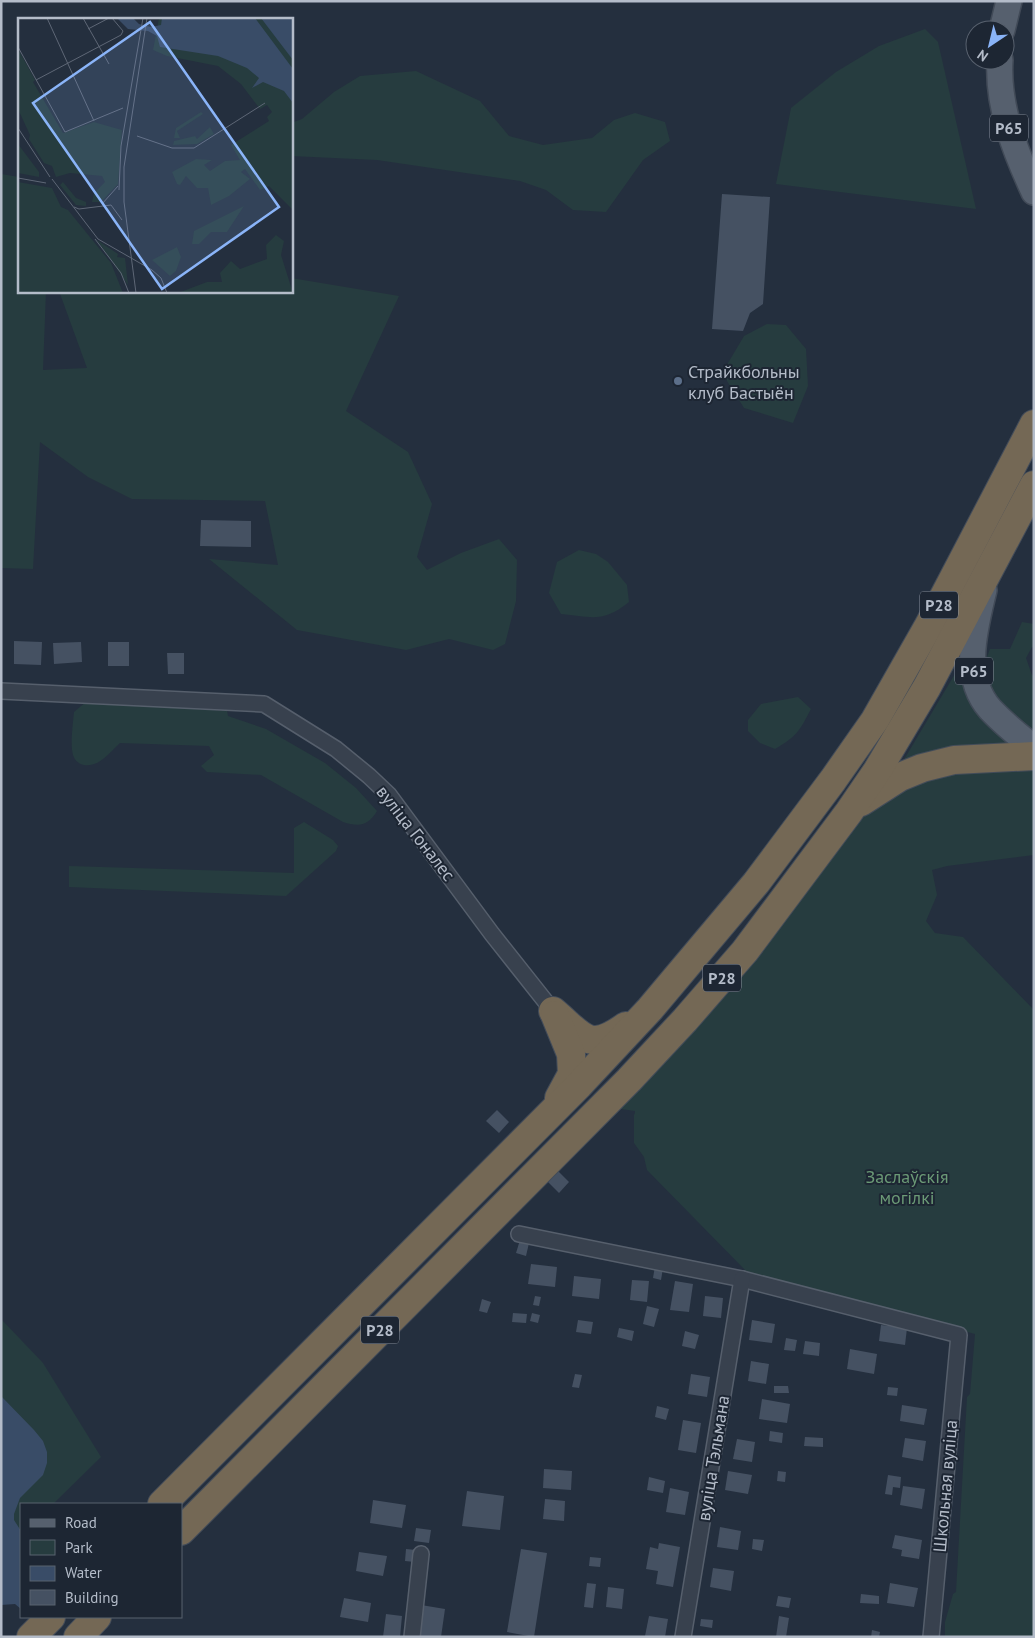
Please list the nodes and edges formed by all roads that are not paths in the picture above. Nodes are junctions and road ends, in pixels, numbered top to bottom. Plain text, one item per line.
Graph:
1 (1009, 1) edge
2 (1004, 20) edge
3 (999, 70) edge
4 (1034, 192) edge
5 (1034, 424) edge
6 (1034, 485) edge
7 (988, 573) junction
8 (1, 691) edge
9 (1034, 748) edge
10 (1034, 756) edge
11 (848, 812) junction
12 (650, 1009) junction
13 (553, 1011) junction
14 (550, 1112) junction
15 (520, 1234) dead end
16 (742, 1279) junction
17 (163, 1503) edge
18 (182, 1529) edge
19 (421, 1554) dead end
20 (50, 1618) edge
21 (96, 1618) edge
22 (31, 1637) edge
23 (78, 1637) edge
24 (412, 1637) edge
25 (683, 1637) edge
26 (931, 1637) edge

1 - 2 main road
3 - 4 main road, Р65
5 - 12 highway, Р28
6 - 7 highway, Р28
7 - 9 main road, Р65
7 - 11 highway, Р28
8 - 13 street, вуліца Гоналес
10 - 11 highway
11 - 18 highway, Р28
12 - 13 highway
12 - 14 highway, Р28
13 - 14 highway
14 - 17 highway, Р28
15 - 16 street
16 - 25 street, вуліца Тэльмана
16 - 26 street, Школьная вуліца
19 - 24 street
20 - 22 highway
21 - 23 highway

